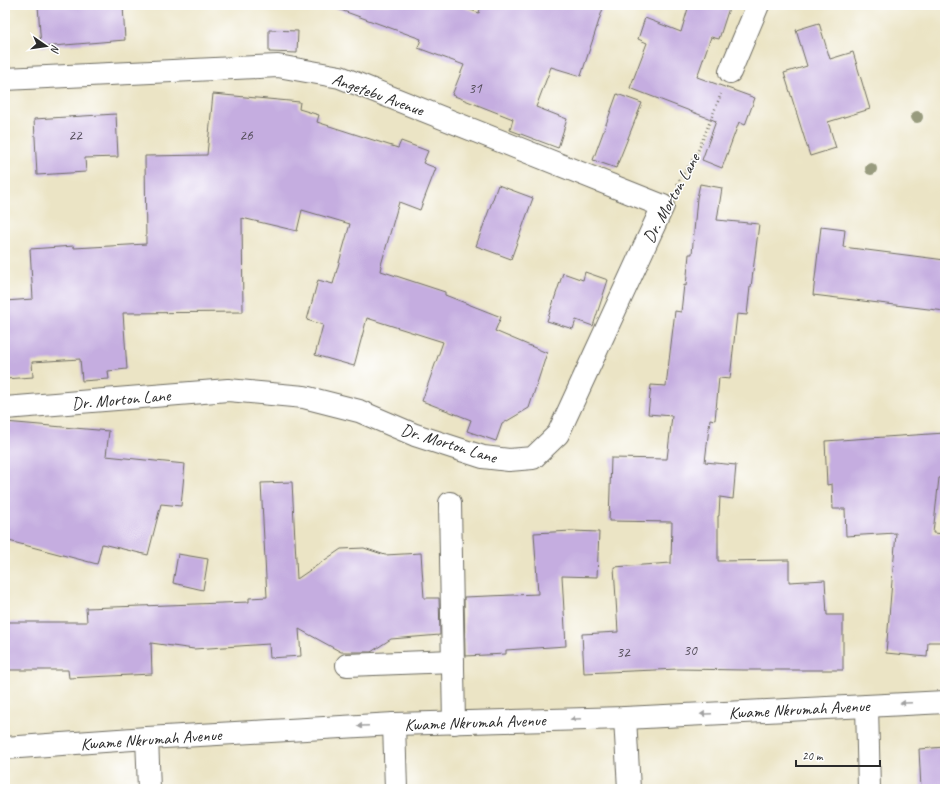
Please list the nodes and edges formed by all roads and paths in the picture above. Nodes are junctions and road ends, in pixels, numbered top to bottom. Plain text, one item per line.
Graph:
1 (758, 5) edge
2 (730, 72) joint
3 (5, 79) edge
4 (663, 206) junction
5 (5, 408) edge
6 (450, 503) dead end
7 (453, 661) junction
8 (347, 665) dead end
9 (945, 702) edge
10 (867, 706) junction
11 (625, 718) junction
12 (454, 723) junction
13 (394, 724) junction
14 (147, 738) junction
15 (5, 748) edge
16 (149, 789) edge
17 (396, 789) edge
18 (629, 789) edge
19 (869, 789) edge

1 - 2 street
2 - 4 path, Dr. Morton Lane
3 - 4 street, Angetebu Avenue
4 - 5 street, Dr. Morton Lane
6 - 7 street
7 - 8 street
7 - 12 street
9 -> 10 street, Kwame Nkrumah Avenue
10 -> 11 street, Kwame Nkrumah Avenue
10 - 19 street
11 -> 12 street, Kwame Nkrumah Avenue
11 - 18 street
12 - 13 street, Kwame Nkrumah Avenue
13 -> 14 street, Kwame Nkrumah Avenue
13 - 17 street
14 - 15 street, Kwame Nkrumah Avenue
14 - 16 street

